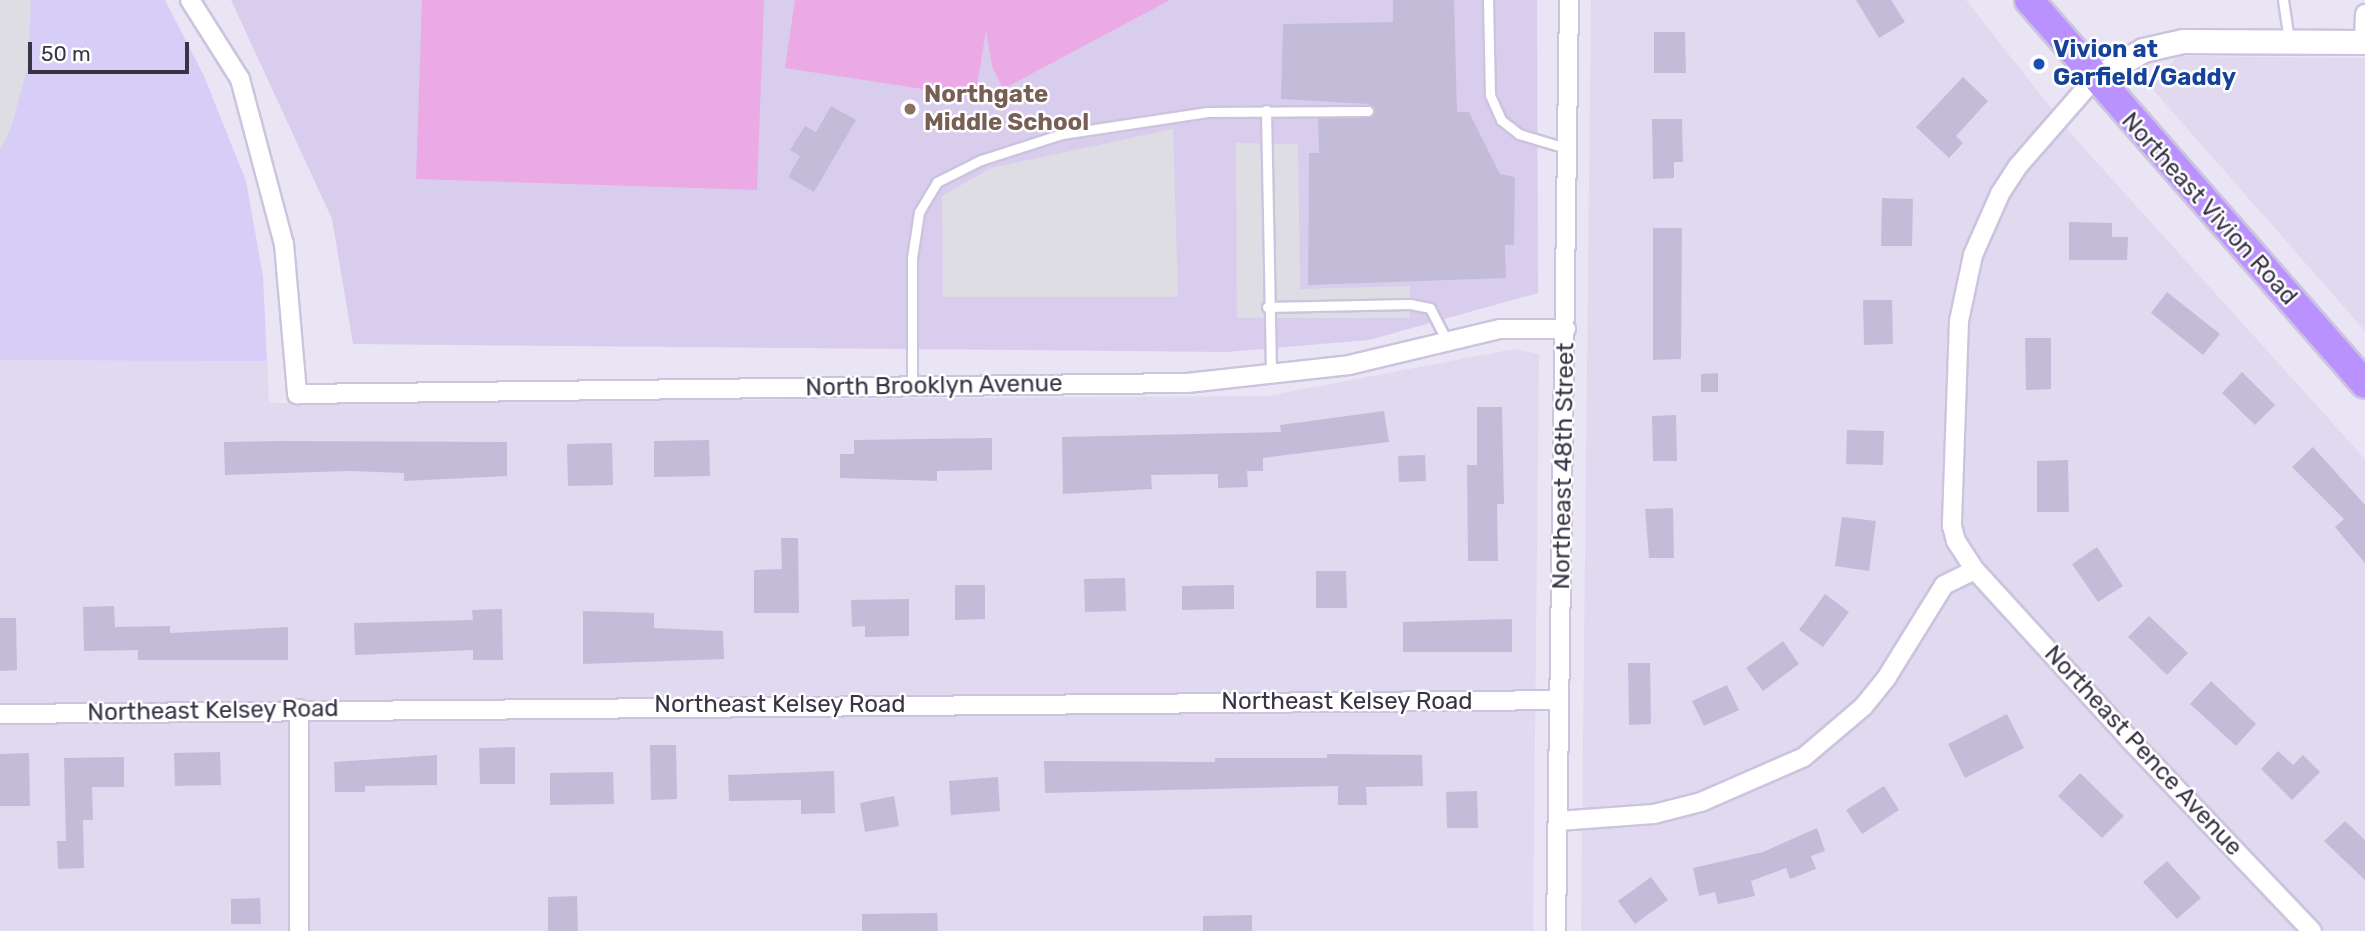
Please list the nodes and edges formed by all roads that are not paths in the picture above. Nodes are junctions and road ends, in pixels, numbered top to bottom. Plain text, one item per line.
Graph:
1 (190, 0) edge
2 (1488, 0) edge
3 (1569, 0) edge
4 (2029, 0) edge
5 (2283, 0) edge
6 (2365, 14) edge
7 (2289, 42) junction
8 (2364, 42) edge
9 (2094, 79) junction
10 (1266, 110) junction
11 (1368, 111) dead end
12 (1569, 149) junction
13 (1268, 307) junction
14 (1566, 329) junction
15 (1448, 344) junction
16 (1271, 376) junction
17 (2365, 384) edge
18 (912, 386) junction
19 (1975, 570) junction
20 (1559, 701) junction
21 (299, 709) junction
22 (0, 714) edge
23 (1558, 821) junction
24 (299, 931) edge
25 (1556, 931) edge
26 (2312, 931) edge

1 - 18 street, North Brooklyn Avenue
2 - 12 lane
3 - 12 street, Northeast 48th Street
4 - 9 main road, Northeast Vivion Road
5 - 7 lane
6 - 8 street
7 - 8 street
7 - 9 street
9 - 17 main road, Northeast Vivion Road
9 - 19 street, Northeast Pence Avenue
10 - 11 lane
10 - 13 lane
10 - 18 lane
12 - 14 street, Northeast 48th Street
13 - 15 lane
13 - 16 lane
14 - 15 street, North Brooklyn Avenue
14 - 20 street, Northeast 48th Street
15 - 16 street, North Brooklyn Avenue
16 - 18 street, North Brooklyn Avenue
19 - 23 street
19 - 26 street, Northeast Pence Avenue
20 - 21 street, Northeast Kelsey Road
20 - 23 street, Northeast 48th Street
21 - 22 street, Northeast Kelsey Road
21 - 24 street
23 - 25 street, Northeast 48th Street

